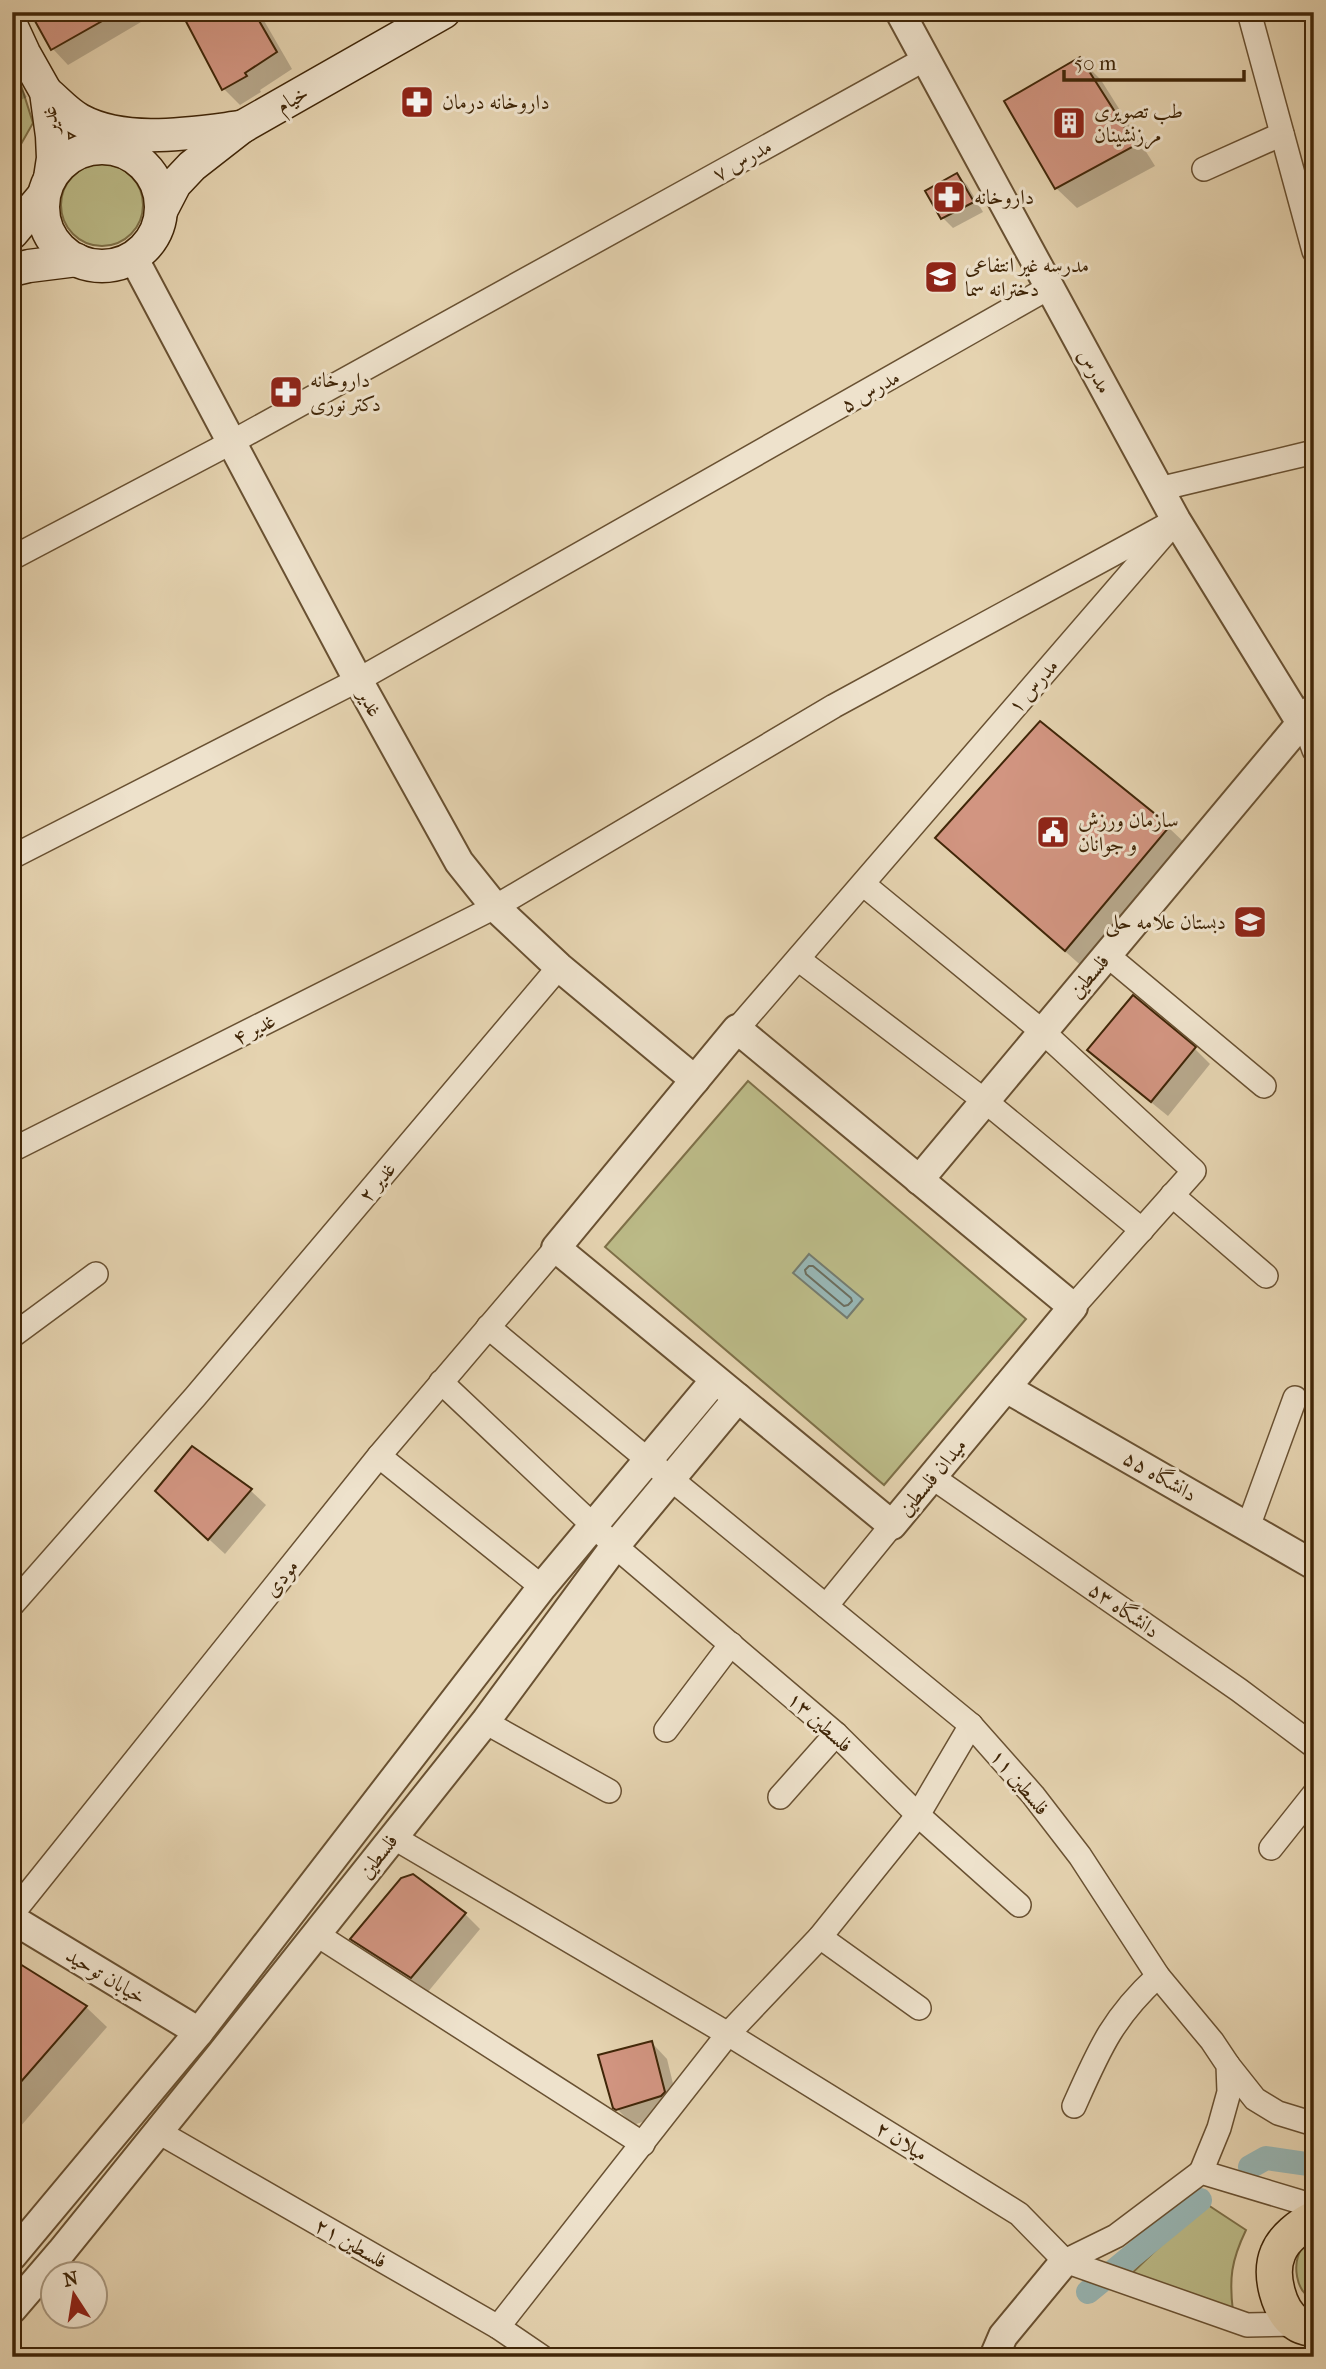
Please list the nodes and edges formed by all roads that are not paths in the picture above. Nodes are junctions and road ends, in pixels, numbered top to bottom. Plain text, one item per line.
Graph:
1 (444, 12) edge
2 (900, 12) edge
3 (1249, 12) edge
4 (12, 27) edge
5 (925, 59) junction
6 (47, 92) junction
7 (242, 127) junction
8 (1282, 134) junction
9 (1204, 169) dead end
10 (46, 188) junction
11 (162, 209) junction
12 (12, 233) edge
13 (1314, 251) edge
14 (133, 257) junction
15 (77, 261) junction
16 (12, 270) edge
17 (1049, 287) junction
18 (232, 442) junction
19 (1314, 452) edge
20 (1159, 489) junction
21 (1176, 520) junction
22 (12, 558) edge
23 (358, 680) junction
24 (1306, 717) edge
25 (1314, 750) edge
26 (12, 857) edge
27 (863, 884) junction
28 (495, 907) junction
29 (1107, 955) junction
30 (798, 959) junction
31 (559, 967) junction
32 (737, 1030) junction
33 (1043, 1032) junction
34 (695, 1080) junction
35 (1264, 1086) dead end
36 (985, 1101) junction
37 (12, 1150) edge
38 (919, 1180) junction
39 (1172, 1195) junction
40 (1142, 1230) junction
41 (556, 1248) junction
42 (96, 1275) dead end
43 (1266, 1276) dead end
44 (1073, 1307) junction
45 (488, 1326) junction
46 (12, 1336) edge
47 (715, 1380) junction
48 (442, 1382) junction
49 (1006, 1388) junction
50 (738, 1398) junction
51 (1295, 1398) dead end
52 (379, 1456) junction
53 (648, 1460) junction
54 (932, 1477) junction
55 (671, 1479) junction
56 (892, 1525) junction
57 (594, 1526) junction
58 (1248, 1527) junction
59 (615, 1546) junction
60 (1314, 1565) edge
61 (542, 1587) junction
62 (12, 1605) edge
63 (826, 1606) junction
64 (731, 1644) junction
65 (485, 1721) junction
66 (971, 1726) junction
67 (666, 1730) dead end
68 (836, 1734) junction
69 (1314, 1746) edge
70 (609, 1791) dead end
71 (1314, 1794) edge
72 (780, 1797) dead end
73 (918, 1815) junction
74 (393, 1837) junction
75 (1271, 1848) dead end
76 (1018, 1905) dead end
77 (12, 1914) edge
78 (12, 1919) edge
79 (316, 1934) junction
80 (820, 1937) junction
81 (1158, 1976) junction
82 (919, 2008) dead end
83 (200, 2032) junction
84 (728, 2034) junction
85 (1228, 2065) junction
86 (1074, 2106) dead end
87 (1314, 2124) edge
88 (157, 2131) junction
89 (643, 2144) junction
90 (1201, 2172) junction
91 (1314, 2206) edge
92 (1314, 2219) edge
93 (34, 2230) junction
94 (61, 2252) junction
95 (12, 2256) edge
96 (1065, 2261) junction
97 (12, 2309) edge
98 (1306, 2327) edge
99 (498, 2328) junction
100 (542, 2357) edge
101 (994, 2357) edge

1 - 7 main road, خیام
2 - 5 street, مدرس
3 - 8 street
4 - 6 main road, غدیر
5 - 17 street, مدرس
5 - 18 street, مدرس ۷
6 - 7 main road
6 - 10 main road, غدیر
7 - 11 main road, خیام
8 - 9 street
8 - 13 street
10 - 11 main road
10 - 12 main road
10 - 15 main road
11 - 14 main road
14 - 15 main road
14 - 18 street, غدیر
15 - 16 main road
17 - 20 street, مدرس
17 - 23 street, مدرس ۵
18 - 22 street, مدرس ۷
18 - 23 street, غدیر
19 - 20 street
20 - 21 street, مدرس
21 - 24 street, مدرس
21 - 27 street, مدرس ۱
21 - 28 street, غدیر ۴
23 - 26 street, مدرس ۵
23 - 28 street, غدیر
24 - 25 street
24 - 29 street, فلسطین
27 - 30 street, مدرس ۱
27 - 33 street
28 - 31 street, غدیر
28 - 37 street, غدیر ۴
29 - 33 street, فلسطین
29 - 35 street
30 - 32 street, مدرس ۱
30 - 36 street
31 - 34 street, غدیر
31 - 62 street, غدیر ۲
32 - 34 street
32 - 38 street
33 - 36 street, فلسطین
33 - 39 street
34 - 41 street
36 - 38 street, فلسطین
36 - 40 street
38 - 44 street
39 - 40 street
39 - 43 street
40 - 44 street
41 - 45 street, مودی
41 - 47 street, میدان فلسطین
42 - 46 street
44 - 49 street, میدان فلسطین
45 - 48 street, مودی
45 - 53 street, فلسطین ۱۱
47 - 50 street, میدان فلسطین
47 - 53 street, فلسطین
48 - 52 street, مودی
48 - 57 street, فلسطین ۱۳
49 - 54 street, میدان فلسطین
49 - 58 street, دانشگاه ۵۵
50 - 55 street, فلسطین
50 - 56 street, میدان فلسطین
51 - 58 street
52 - 61 street
52 - 77 street, مودی
53 - 55 street, فلسطین ۱۱
53 - 57 street, فلسطین
54 - 56 street, میدان فلسطین
54 - 69 street, دانشگاه ۵۳
55 - 59 street, فلسطین
55 - 63 street, فلسطین ۱۱
56 - 63 street
57 - 59 street, فلسطین ۱۳
57 - 61 street, فلسطین
58 - 60 street, دانشگاه ۵۵
59 - 64 street, فلسطین ۱۳
59 - 65 street, فلسطین
61 - 83 street, فلسطین
63 - 66 street, فلسطین ۱۱
64 - 67 street
64 - 68 street, فلسطین ۱۳
65 - 70 street
65 - 74 street, فلسطین
66 - 73 street
66 - 81 street, فلسطین ۱۱
68 - 72 street
68 - 73 street, فلسطین ۱۳
71 - 75 street
73 - 76 street, فلسطین ۱۳
73 - 80 street
74 - 79 street, فلسطین
74 - 84 street, میلان ۲
78 - 83 street, خیابان توحید
79 - 88 street, فلسطین
79 - 89 street
80 - 82 street
80 - 84 street
81 - 85 street, فلسطین ۱۱
81 - 86 street
83 - 93 street, فلسطین
84 - 89 street
84 - 96 street, میلان ۲
85 - 87 street, فلسطین ۱۱
85 - 90 street
88 - 94 street, فلسطین
88 - 99 street, فلسطین ۲۱
89 - 99 street
90 - 91 street
90 - 96 street
92 - 98 main road
93 - 94 street
93 - 95 street, فلسطین
94 - 97 street, فلسطین
96 - 98 street
96 - 101 street
99 - 100 street, فلسطین ۲۱

